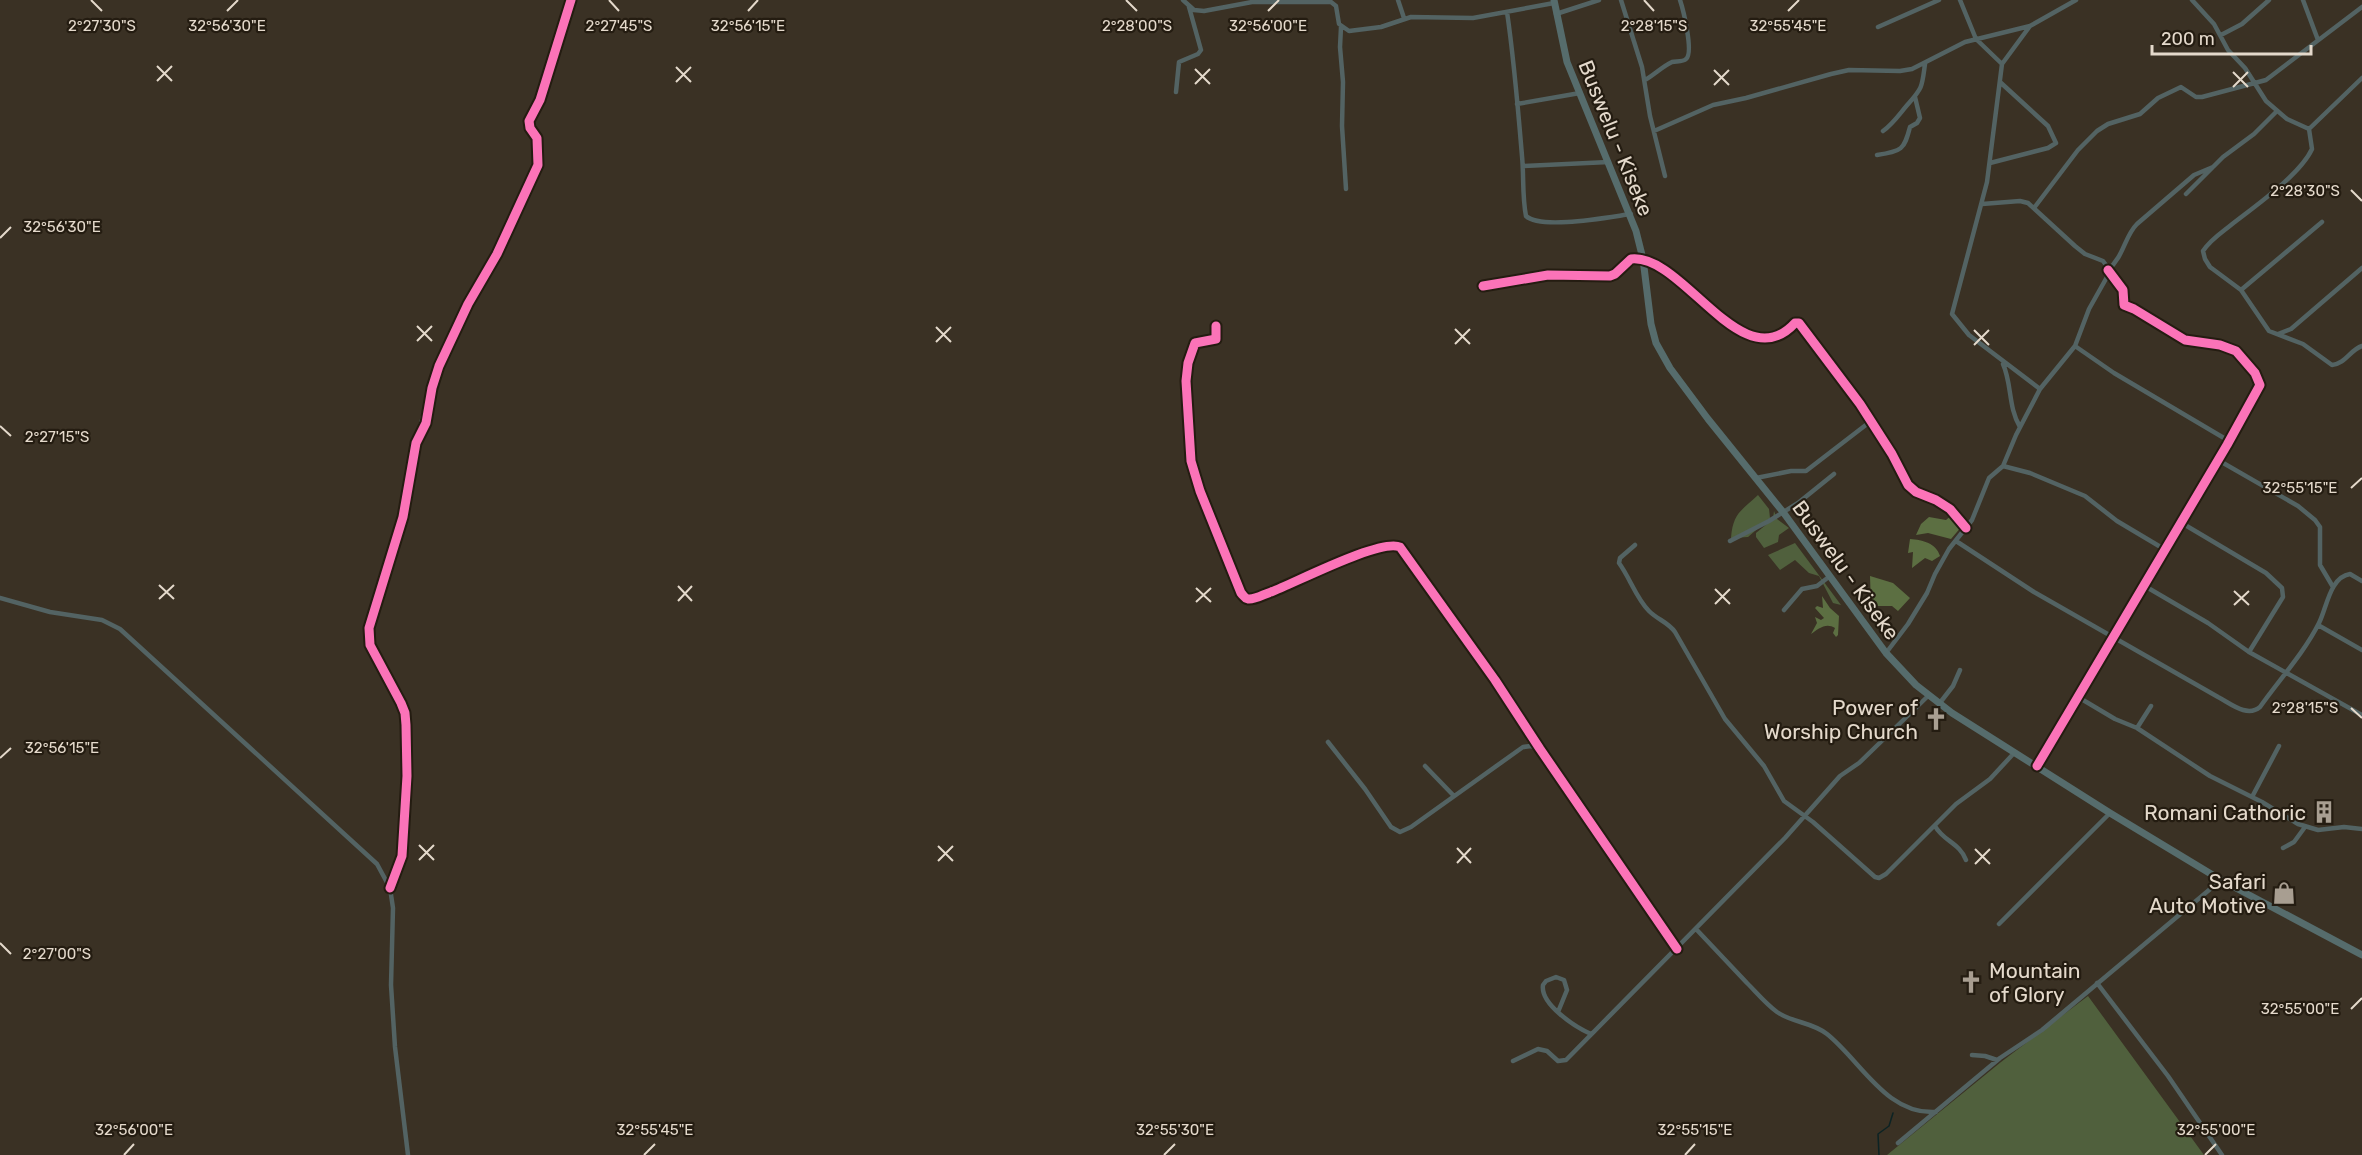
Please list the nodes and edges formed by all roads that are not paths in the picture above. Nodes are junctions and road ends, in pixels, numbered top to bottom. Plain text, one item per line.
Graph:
1 (571, 0) edge
2 (1183, 0) edge
3 (1339, 0) edge
4 (1398, 0) edge
5 (1599, 0) edge
6 (1621, 0) edge
7 (1680, 0) edge
8 (1939, 0) edge
9 (1960, 0) edge
10 (2076, 0) edge
11 (2192, 0) edge
12 (2269, 0) edge
13 (2303, 0) edge
14 (1554, 2) edge
15 (1333, 3) junction
16 (1189, 7) junction
17 (2362, 7) edge
18 (1507, 12) junction
19 (1556, 14) junction
20 (1404, 18) junction
21 (2030, 26) junction
22 (1341, 27) junction
23 (1878, 27) dead end
24 (2221, 35) junction
25 (1976, 39) junction
26 (2318, 40) junction
27 (1925, 64) junction
28 (2002, 64) junction
29 (2362, 78) edge
30 (1645, 80) junction
31 (2000, 82) junction
32 (2253, 82) junction
33 (1176, 92) dead end
34 (1580, 93) junction
35 (1916, 97) junction
36 (1517, 104) junction
37 (2276, 112) junction
38 (2309, 129) junction
39 (1654, 131) junction
40 (1883, 131) dead end
41 (1877, 155) dead end
42 (1609, 162) junction
43 (1990, 164) junction
44 (1523, 166) junction
45 (2213, 167) junction
46 (1665, 176) dead end
47 (1346, 189) dead end
48 (2186, 194) dead end
49 (1982, 204) junction
50 (2034, 208) junction
51 (1631, 214) junction
52 (2322, 222) dead end
53 (1643, 259) junction
54 (2362, 268) edge
55 (2108, 271) junction
56 (1483, 286) dead end
57 (2241, 290) junction
58 (1216, 326) dead end
59 (2276, 334) junction
60 (2075, 346) junction
61 (2362, 346) edge
62 (2002, 361) junction
63 (2040, 389) junction
64 (1871, 421) junction
65 (2020, 427) junction
66 (2229, 441) junction
67 (2218, 460) junction
68 (2002, 466) junction
69 (1834, 474) dead end
70 (1756, 478) junction
71 (1783, 512) junction
72 (2180, 522) junction
73 (1966, 528) junction
74 (1730, 541) dead end
75 (1956, 541) junction
76 (1635, 545) dead end
77 (2164, 549) junction
78 (1830, 576) junction
79 (2362, 581) edge
80 (2143, 585) junction
81 (2333, 587) junction
82 (0, 598) edge
83 (1784, 610) dead end
84 (2318, 625) junction
85 (2113, 636) junction
86 (2362, 650) edge
87 (2249, 652) junction
88 (1886, 653) junction
89 (1960, 670) dead end
90 (2285, 671) junction
91 (1928, 696) junction
92 (2078, 697) junction
93 (1939, 704) junction
94 (2151, 706) dead end
95 (2362, 715) edge
96 (2137, 728) junction
97 (1328, 742) dead end
98 (2279, 746) dead end
99 (1540, 749) junction
100 (2015, 752) junction
101 (1425, 766) dead end
102 (2037, 766) junction
103 (1454, 796) junction
104 (2252, 797) junction
105 (2110, 813) junction
106 (1806, 816) junction
107 (1935, 826) junction
108 (2305, 827) junction
109 (2362, 829) edge
110 (2283, 848) dead end
111 (1966, 860) dead end
112 (2221, 880) junction
113 (390, 888) junction
114 (1998, 924) dead end
115 (1696, 929) junction
116 (1677, 949) junction
117 (2362, 955) edge
118 (2097, 983) junction
119 (1558, 1012) junction
120 (1590, 1034) junction
121 (1972, 1055) dead end
122 (1997, 1060) junction
123 (1513, 1061) dead end
124 (1936, 1112) junction
125 (1898, 1143) dead end
126 (408, 1155) edge
127 (2222, 1155) edge

1 - 113 street
2 - 16 street
3 - 15 street
4 - 20 street
5 - 19 street
6 - 30 street
7 - 30 street
8 - 23 street
9 - 25 street
10 - 21 street
11 - 24 street
12 - 24 street
13 - 26 street
14 - 18 street
14 - 19 main road, Buswelu - Kiseke
15 - 16 street
15 - 22 street
16 - 33 street
17 - 26 street
18 - 20 street
18 - 36 street
19 - 34 main road, Buswelu - Kiseke
20 - 22 street
21 - 25 street
21 - 28 street
22 - 47 street
24 - 32 street
25 - 27 street
25 - 28 street
26 - 32 street
27 - 35 street
27 - 39 street
28 - 31 street
29 - 38 street
30 - 39 street
31 - 43 street
31 - 43 street
32 - 37 street
32 - 50 street
34 - 36 street
34 - 42 main road, Buswelu - Kiseke
35 - 40 street
35 - 41 street
36 - 44 street
37 - 38 street
37 - 45 street
38 - 57 street
39 - 46 street
42 - 44 street
42 - 51 main road, Buswelu - Kiseke
43 - 49 street
44 - 51 street
45 - 48 street
45 - 55 street
49 - 50 street
49 - 62 street
50 - 55 street
51 - 53 main road, Buswelu - Kiseke
52 - 57 street
53 - 56 street
53 - 64 street
53 - 70 main road, Buswelu - Kiseke
54 - 59 street
55 - 60 street
55 - 66 street
57 - 59 street
58 - 99 street
59 - 61 street
60 - 63 street
60 - 66 street
62 - 63 street
62 - 65 street
63 - 65 street
64 - 70 street
64 - 73 street
65 - 68 street
66 - 67 street
67 - 72 street
67 - 81 street
68 - 73 street
68 - 77 street
69 - 71 street
70 - 71 main road, Buswelu - Kiseke
71 - 74 street
71 - 78 main road, Buswelu - Kiseke
72 - 77 street
72 - 87 street
73 - 75 street
75 - 85 street
75 - 88 street
76 - 106 street
77 - 80 street
78 - 83 street
78 - 88 main road, Buswelu - Kiseke
79 - 81 street
80 - 85 street
80 - 87 street
81 - 84 street
82 - 113 street
84 - 86 street
84 - 90 street
85 - 90 street
85 - 92 street
87 - 90 street
88 - 91 main road, Buswelu - Kiseke
89 - 93 street
90 - 95 street
91 - 93 main road, Buswelu - Kiseke
91 - 106 street
92 - 96 street
92 - 102 street
93 - 100 main road, Buswelu - Kiseke
94 - 96 street
96 - 104 street
97 - 103 street
98 - 104 street
99 - 103 street
99 - 116 street
100 - 102 main road, Buswelu - Kiseke
100 - 107 street
101 - 103 street
102 - 105 main road, Buswelu - Kiseke
104 - 108 street
105 - 112 main road, Buswelu - Kiseke
105 - 114 street
106 - 107 street
106 - 115 street
107 - 111 street
108 - 109 street
108 - 110 street
112 - 117 main road, Buswelu - Kiseke
112 - 118 street
113 - 126 street
115 - 116 street
115 - 124 street
116 - 120 street
118 - 122 street
118 - 127 street
119 - 119 street
119 - 120 street
120 - 123 street
121 - 122 street
122 - 124 street
124 - 125 street

